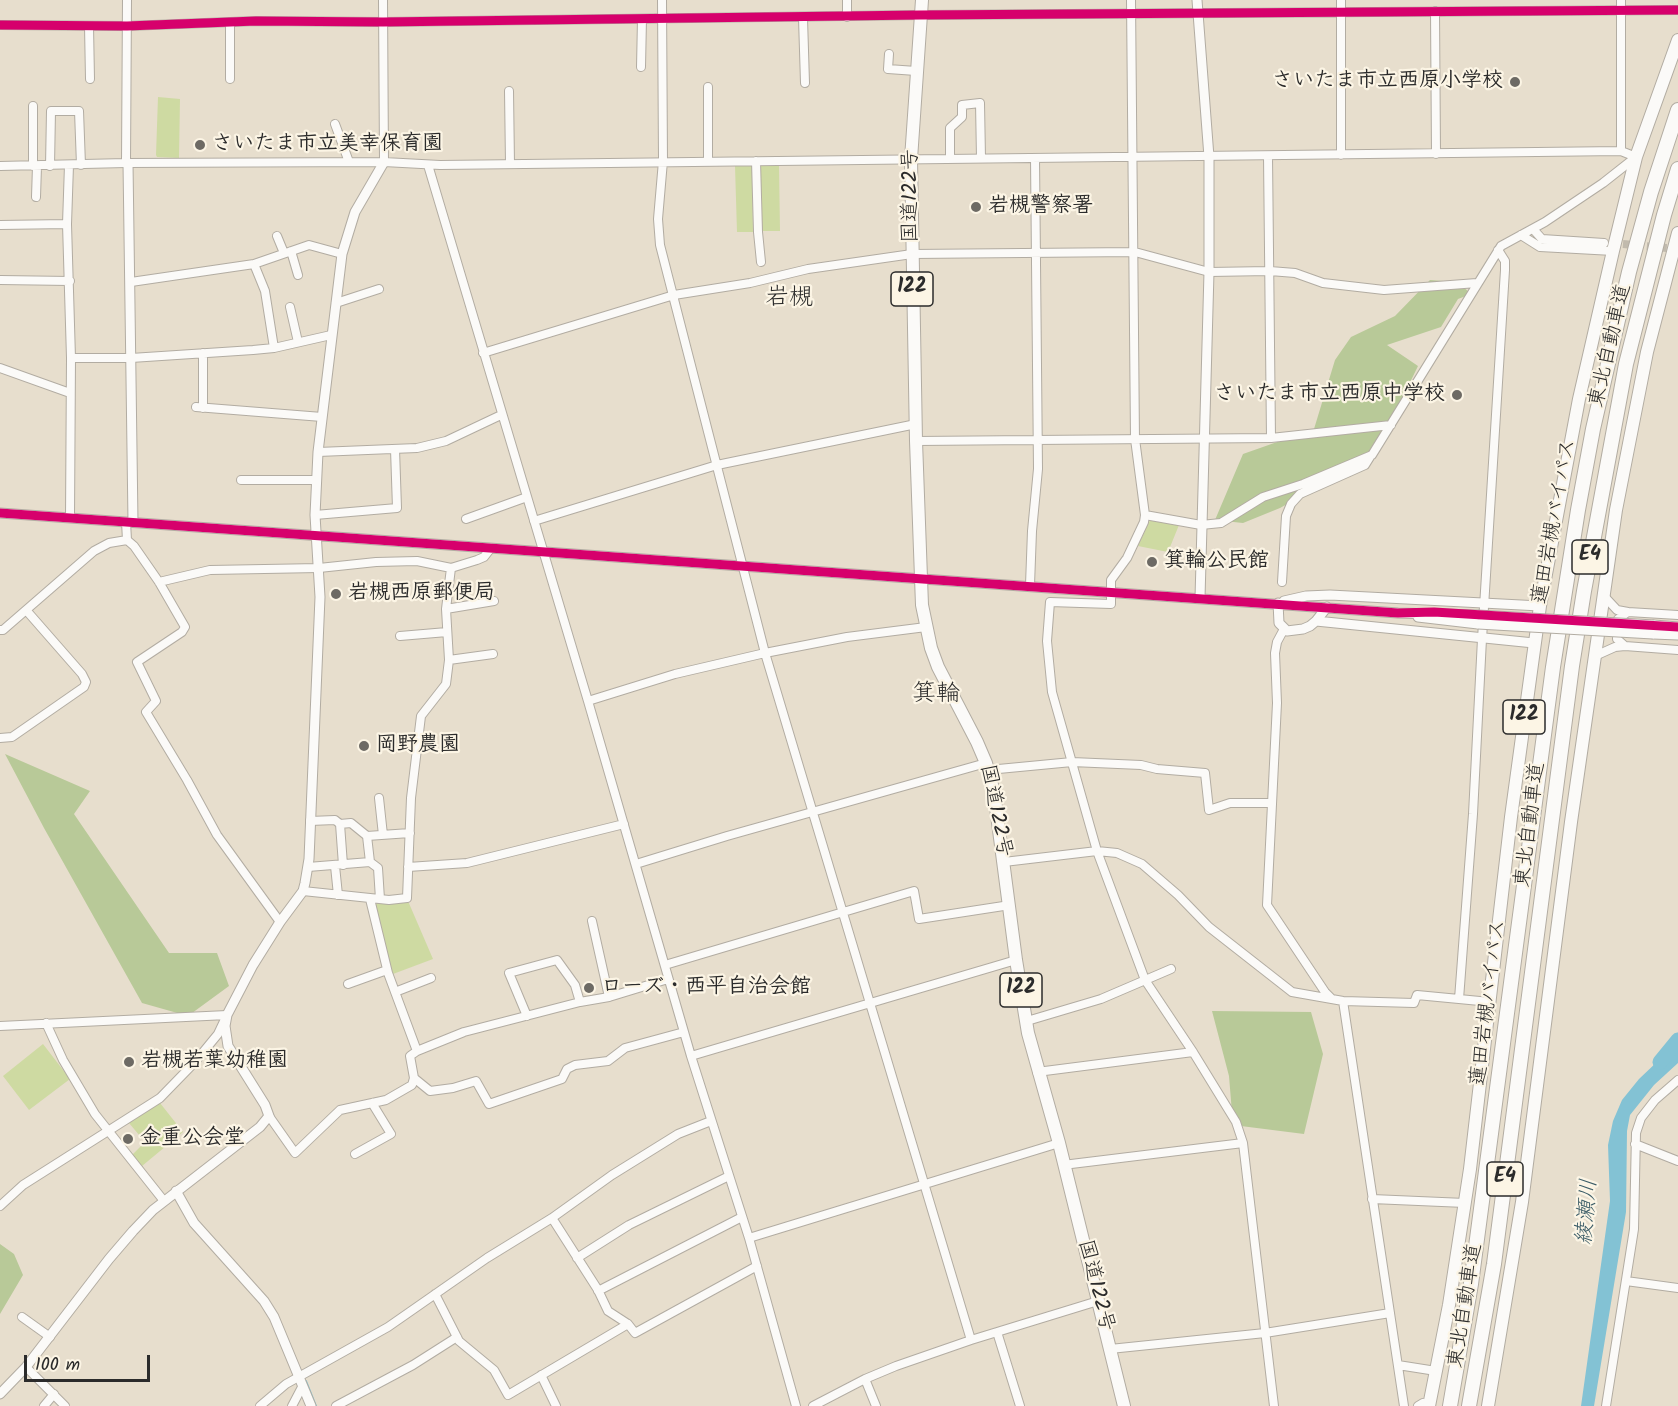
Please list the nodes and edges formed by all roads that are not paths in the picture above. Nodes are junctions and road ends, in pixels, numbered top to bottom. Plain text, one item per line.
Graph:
1 (127, 0) edge
2 (383, 0) edge
3 (662, 0) edge
4 (847, 0) edge
5 (922, 0) edge
6 (1131, 0) edge
7 (1197, 0) edge
8 (1341, 0) edge
9 (1621, 0) edge
10 (1677, 10) edge
11 (1435, 11) junction
12 (1621, 11) junction
13 (1131, 14) junction
14 (1198, 14) junction
15 (1341, 14) junction
16 (921, 15) junction
17 (847, 17) junction
18 (802, 18) junction
19 (642, 19) junction
20 (662, 20) junction
21 (230, 22) junction
22 (383, 22) junction
23 (0, 25) edge
24 (88, 26) junction
25 (127, 26) junction
26 (1678, 40) edge
27 (889, 54) dead end
28 (640, 67) dead end
29 (916, 71) junction
30 (90, 79) dead end
31 (230, 79) dead end
32 (805, 83) dead end
33 (708, 87) dead end
34 (509, 91) dead end
35 (33, 106) dead end
36 (1678, 110) edge
37 (336, 124) dead end
38 (1620, 151) junction
39 (1436, 154) junction
40 (1341, 155) junction
41 (1268, 156) junction
42 (1134, 157) junction
43 (1209, 157) junction
44 (1636, 157) junction
45 (981, 158) junction
46 (1035, 158) junction
47 (911, 159) junction
48 (950, 159) junction
49 (663, 161) junction
50 (708, 161) junction
51 (756, 161) junction
52 (349, 162) junction
53 (384, 162) junction
54 (127, 163) junction
55 (510, 164) junction
56 (69, 165) junction
57 (81, 165) junction
58 (428, 165) junction
59 (0, 166) edge
60 (35, 166) junction
61 (50, 166) junction
62 (1678, 169) edge
63 (36, 197) dead end
64 (68, 224) junction
65 (0, 225) edge
66 (1533, 229) junction
67 (1678, 233) edge
68 (1521, 235) junction
69 (277, 236) dead end
70 (1608, 247) junction
71 (1498, 250) junction
72 (288, 252) junction
73 (1036, 252) junction
74 (1135, 252) junction
75 (342, 254) junction
76 (912, 254) junction
77 (761, 262) dead end
78 (254, 264) junction
79 (1270, 271) junction
80 (1209, 272) junction
81 (298, 275) dead end
82 (0, 280) edge
83 (70, 280) junction
84 (131, 282) junction
85 (1477, 284) junction
86 (379, 289) dead end
87 (674, 295) junction
88 (336, 303) junction
89 (290, 307) dead end
90 (331, 335) junction
91 (298, 342) junction
92 (274, 348) junction
93 (483, 352) junction
94 (203, 354) junction
95 (71, 358) junction
96 (131, 358) junction
97 (0, 368) edge
98 (70, 393) junction
99 (501, 415) junction
100 (322, 417) junction
101 (916, 424) junction
102 (1391, 425) junction
103 (1203, 438) junction
104 (1271, 438) junction
105 (1135, 439) junction
106 (916, 441) junction
107 (1038, 441) junction
108 (395, 449) junction
109 (318, 452) junction
110 (1372, 455) junction
111 (717, 465) junction
112 (241, 480) dead end
113 (316, 480) junction
114 (527, 496) junction
115 (0, 513) edge
116 (315, 515) junction
117 (1145, 515) junction
118 (70, 517) junction
119 (466, 519) dead end
120 (534, 521) junction
121 (130, 522) junction
122 (1201, 525) junction
123 (316, 534) junction
124 (127, 540) junction
125 (491, 548) junction
126 (543, 552) junction
127 (743, 566) junction
128 (319, 568) junction
129 (451, 568) junction
130 (921, 578) junction
131 (159, 582) junction
132 (1282, 582) dead end
133 (1030, 585) junction
134 (1111, 591) junction
135 (1603, 595) junction
136 (1200, 598) junction
137 (494, 601) dead end
138 (1278, 603) junction
139 (1484, 604) junction
140 (1540, 606) junction
141 (1327, 607) junction
142 (446, 609) junction
143 (26, 610) junction
144 (1628, 612) junction
145 (1678, 615) edge
146 (1316, 621) junction
147 (926, 627) junction
148 (1678, 627) edge
149 (1284, 629) junction
150 (1653, 629) junction
151 (0, 630) edge
152 (447, 632) junction
153 (1678, 635) edge
154 (400, 636) dead end
155 (1482, 639) junction
156 (1534, 643) junction
157 (1625, 646) junction
158 (1678, 650) edge
159 (765, 653) junction
160 (493, 654) dead end
161 (1595, 656) junction
162 (449, 660) junction
163 (588, 701) junction
164 (0, 738) edge
165 (1072, 762) junction
166 (987, 767) junction
167 (379, 798) dead end
168 (1271, 803) junction
169 (812, 812) junction
170 (309, 821) junction
171 (340, 824) junction
172 (624, 824) junction
173 (410, 833) junction
174 (383, 835) junction
175 (367, 836) junction
176 (1097, 851) junction
177 (370, 862) junction
178 (1004, 862) junction
179 (636, 864) junction
180 (339, 866) junction
181 (308, 867) junction
182 (408, 867) junction
183 (303, 891) junction
184 (338, 895) junction
185 (370, 898) junction
186 (380, 899) junction
187 (1010, 905) junction
188 (842, 912) junction
189 (591, 921) dead end
190 (280, 922) junction
191 (1016, 960) junction
192 (665, 965) junction
193 (1171, 969) dead end
194 (387, 970) junction
195 (431, 978) dead end
196 (668, 979) junction
197 (1145, 980) junction
198 (348, 984) dead end
199 (395, 992) junction
200 (609, 997) junction
201 (1332, 999) junction
202 (1459, 999) junction
203 (1343, 1001) junction
204 (580, 1002) junction
205 (1490, 1002) junction
206 (869, 1004) junction
207 (227, 1015) junction
208 (527, 1016) junction
209 (1027, 1021) junction
210 (46, 1023) junction
211 (0, 1026) edge
212 (684, 1032) junction
213 (417, 1052) junction
214 (1193, 1052) junction
215 (691, 1056) junction
216 (1037, 1072) junction
217 (414, 1078) junction
218 (1678, 1080) edge
219 (372, 1103) junction
220 (269, 1116) junction
221 (711, 1121) junction
222 (107, 1132) junction
223 (1059, 1143) junction
224 (1243, 1143) junction
225 (1635, 1144) junction
226 (355, 1154) dead end
227 (1678, 1161) edge
228 (1064, 1165) junction
229 (729, 1176) junction
230 (924, 1183) junction
231 (176, 1191) junction
232 (1372, 1199) junction
233 (164, 1201) junction
234 (1465, 1203) junction
235 (0, 1206) edge
236 (742, 1217) junction
237 (552, 1218) junction
238 (749, 1238) junction
239 (578, 1258) junction
240 (757, 1266) junction
241 (1626, 1281) junction
242 (1678, 1288) edge
243 (598, 1291) junction
244 (435, 1294) junction
245 (1098, 1301) junction
246 (1390, 1313) junction
247 (22, 1317) dead end
248 (628, 1324) junction
249 (997, 1332) junction
250 (1265, 1333) junction
251 (50, 1337) junction
252 (457, 1337) junction
253 (971, 1340) junction
254 (1110, 1349) junction
255 (1398, 1365) junction
256 (26, 1367) junction
257 (1436, 1371) junction
258 (541, 1375) junction
259 (299, 1377) junction
260 (865, 1379) junction
261 (302, 1387) junction
262 (0, 1394) edge
263 (54, 1394) junction
264 (1424, 1405) edge
265 (44, 1406) edge
266 (64, 1406) edge
267 (260, 1406) edge
268 (291, 1406) edge
269 (311, 1406) edge
270 (336, 1406) edge
271 (556, 1406) edge
272 (796, 1406) edge
273 (813, 1406) edge
274 (876, 1406) edge
275 (1020, 1406) edge
276 (1124, 1406) edge
277 (1274, 1406) edge
278 (1404, 1406) edge
279 (1450, 1406) edge
280 (1469, 1406) edge
281 (1488, 1406) edge
282 (1606, 1406) edge

1 - 25 street
2 - 22 street
3 - 20 street
4 - 17 street
5 - 16 highway, 国道122号 / 122
6 - 13 street
7 - 14 street
8 - 15 street
9 - 12 street
10 - 12 street
11 - 12 street
11 - 15 street
11 - 39 street
12 - 38 street
13 - 14 street
13 - 16 street
13 - 42 street
14 - 15 street
14 - 43 street
15 - 40 street
16 - 17 street
16 - 29 highway, 国道122号 / 122
17 - 18 street
18 - 20 street
18 - 32 street
19 - 20 street
19 - 22 street
19 - 28 street
20 - 49 street
21 - 22 street
21 - 25 street
21 - 31 street
22 - 53 street
23 - 24 street
24 - 25 street
24 - 30 street
25 - 54 street
26 - 44 highway, 蓮田岩槻バイパス / 122
27 - 29 street
29 - 47 highway, 国道122号 / 122
33 - 50 street
34 - 55 street
35 - 60 street
36 - 279 highway, 東北自動車道 / E4
37 - 52 street
38 - 39 street
38 - 44 street
39 - 40 street
40 - 41 street
41 - 43 street
41 - 79 street
42 - 43 street
42 - 46 street
42 - 74 street
43 - 80 street
44 - 66 street
44 - 70 highway, 蓮田岩槻バイパス / 122
45 - 46 street
45 - 48 street
45 - 48 street
46 - 73 street
47 - 48 street
47 - 51 street
47 - 76 highway, 国道122号 / 122
49 - 50 street
49 - 55 street
49 - 87 street
50 - 51 street
51 - 77 street
52 - 53 street
52 - 54 street
53 - 58 street
53 - 75 street
54 - 57 street
54 - 84 street
55 - 58 street
56 - 57 street
56 - 61 street
56 - 64 street
57 - 61 street
58 - 93 street
59 - 60 street
60 - 61 street
60 - 63 street
62 - 280 highway, 東北自動車道 / E4
64 - 65 street
64 - 83 street
66 - 68 street
66 - 70 street
67 - 135 highway
68 - 70 street
68 - 71 street
69 - 72 street
70 - 140 highway, 蓮田岩槻バイパス / 122
71 - 85 street
71 - 139 street
72 - 75 street
72 - 78 street
72 - 81 street
73 - 74 street
73 - 76 street
73 - 107 street
74 - 80 street
74 - 105 street
75 - 88 street
76 - 87 street
76 - 101 highway, 国道122号 / 122
78 - 84 street
78 - 92 street
79 - 80 street
79 - 85 street
79 - 104 street
80 - 103 street
82 - 83 street
83 - 95 street
84 - 96 street
85 - 102 street
86 - 88 street
87 - 93 street
87 - 111 street
88 - 90 street
89 - 91 street
90 - 91 street
90 - 100 street
91 - 92 street
92 - 94 street
93 - 99 street
94 - 96 street
94 - 100 street
95 - 96 street
95 - 98 street
96 - 121 street
97 - 98 street
98 - 118 street
99 - 108 street
99 - 114 street
100 - 109 street
101 - 106 highway, 国道122号 / 122
101 - 111 street
102 - 104 street
102 - 110 street
103 - 104 street
103 - 105 street
103 - 122 street
105 - 107 street
105 - 117 street
106 - 107 street
106 - 130 highway, 国道122号 / 122
107 - 133 street
108 - 109 street
108 - 116 street
109 - 113 street
110 - 122 street
110 - 132 street
111 - 120 street
111 - 127 street
112 - 113 street
113 - 116 street
114 - 119 street
114 - 120 street
115 - 118 street
116 - 123 street
117 - 122 street
117 - 134 street
118 - 121 street
120 - 126 street
121 - 123 street
121 - 124 street
122 - 136 street
123 - 125 street
123 - 128 street
124 - 131 street
124 - 143 street
125 - 126 street
125 - 129 street
126 - 127 street
126 - 163 street
127 - 130 street
127 - 159 street
128 - 129 street
128 - 131 street
128 - 170 street
129 - 142 street
130 - 133 street
130 - 147 highway, 国道122号 / 122
131 - 190 street
133 - 134 street
134 - 136 street
134 - 165 street
135 - 144 street
135 - 161 highway
136 - 138 street
137 - 142 street
138 - 139 street
138 - 141 street
138 - 149 street
139 - 140 street
139 - 155 street
140 - 156 highway, 蓮田岩槻バイパス / 122
141 - 146 street
141 - 150 street, bridge
142 - 152 street
143 - 151 street
143 - 164 street
144 - 145 street
144 - 157 street
146 - 149 street
146 - 155 street
147 - 159 street
147 - 166 highway, 国道122号 / 122
148 - 150 street
149 - 168 street
150 - 153 street
152 - 154 street
152 - 162 street
155 - 156 street
155 - 202 street
156 - 205 highway, 蓮田岩槻バイパス / 122
157 - 158 street
157 - 161 street
159 - 163 street
159 - 169 street
160 - 162 street
161 - 281 highway
162 - 173 street
163 - 172 street
165 - 166 street
165 - 168 street
165 - 176 street
166 - 169 street
166 - 178 highway, 国道122号 / 122
167 - 174 street
168 - 201 street
169 - 179 street
169 - 188 street
170 - 171 street
170 - 181 street
171 - 175 street
171 - 180 street
172 - 179 street
172 - 182 street
173 - 174 street
173 - 182 street
174 - 175 street
175 - 177 street
176 - 178 street
176 - 197 street
176 - 201 street
177 - 180 street
177 - 186 street
178 - 187 highway, 国道122号 / 122
179 - 192 street
180 - 181 street
180 - 184 street
181 - 183 street
182 - 186 street
183 - 184 street
183 - 190 street
184 - 185 street
185 - 186 street
185 - 194 street
187 - 188 street
187 - 191 highway, 国道122号 / 122
188 - 192 street
188 - 206 street
189 - 200 street
190 - 207 street
191 - 206 street
191 - 209 highway, 国道122号 / 122
192 - 196 street
193 - 197 street
194 - 198 street
194 - 199 street
195 - 199 street
196 - 200 street
196 - 212 street
197 - 209 street
197 - 214 street
199 - 213 street
200 - 204 street
201 - 203 street
202 - 203 street
202 - 205 street
203 - 232 street
204 - 208 street
204 - 208 street
205 - 234 highway, 蓮田岩槻バイパス / 122
206 - 215 street
206 - 230 street
207 - 210 street
207 - 220 street
207 - 222 street
208 - 213 street
209 - 216 highway, 国道122号 / 122
210 - 211 street
210 - 222 street
212 - 215 street
212 - 217 street
213 - 217 street
214 - 216 street
214 - 224 street
215 - 221 street
216 - 223 highway, 国道122号 / 122
217 - 219 street
218 - 225 street
219 - 220 street
219 - 226 street
220 - 231 street
221 - 229 street
221 - 237 street
222 - 233 street
222 - 235 street
223 - 228 highway, 国道122号 / 122
223 - 230 street
224 - 228 street
224 - 250 street
225 - 227 street
225 - 241 street
228 - 245 highway, 国道122号 / 122
229 - 236 street
229 - 239 street
230 - 238 street
230 - 253 street
231 - 233 street
231 - 259 street
232 - 234 street
232 - 246 street
233 - 251 street
234 - 257 highway, 蓮田岩槻バイパス / 122
236 - 238 street
236 - 243 street
237 - 239 street
237 - 244 street
238 - 240 street
239 - 243 street
240 - 248 street
240 - 272 street
241 - 242 street
241 - 282 street
243 - 248 street
244 - 252 street
244 - 259 street
245 - 249 street
245 - 254 highway, 国道122号 / 122
246 - 250 street
246 - 255 street
247 - 251 street
248 - 258 street
249 - 253 street
249 - 275 street
250 - 254 street
250 - 277 street
251 - 256 street
252 - 258 street
252 - 270 street
253 - 260 street
254 - 276 highway, 国道122号 / 122
255 - 257 street
255 - 278 street
256 - 262 street
256 - 263 street
257 - 264 highway, 蓮田岩槻バイパス / 122
258 - 271 street
259 - 261 street
259 - 267 street
260 - 273 street
260 - 274 street
261 - 268 street
261 - 269 street
263 - 265 street
263 - 266 street

